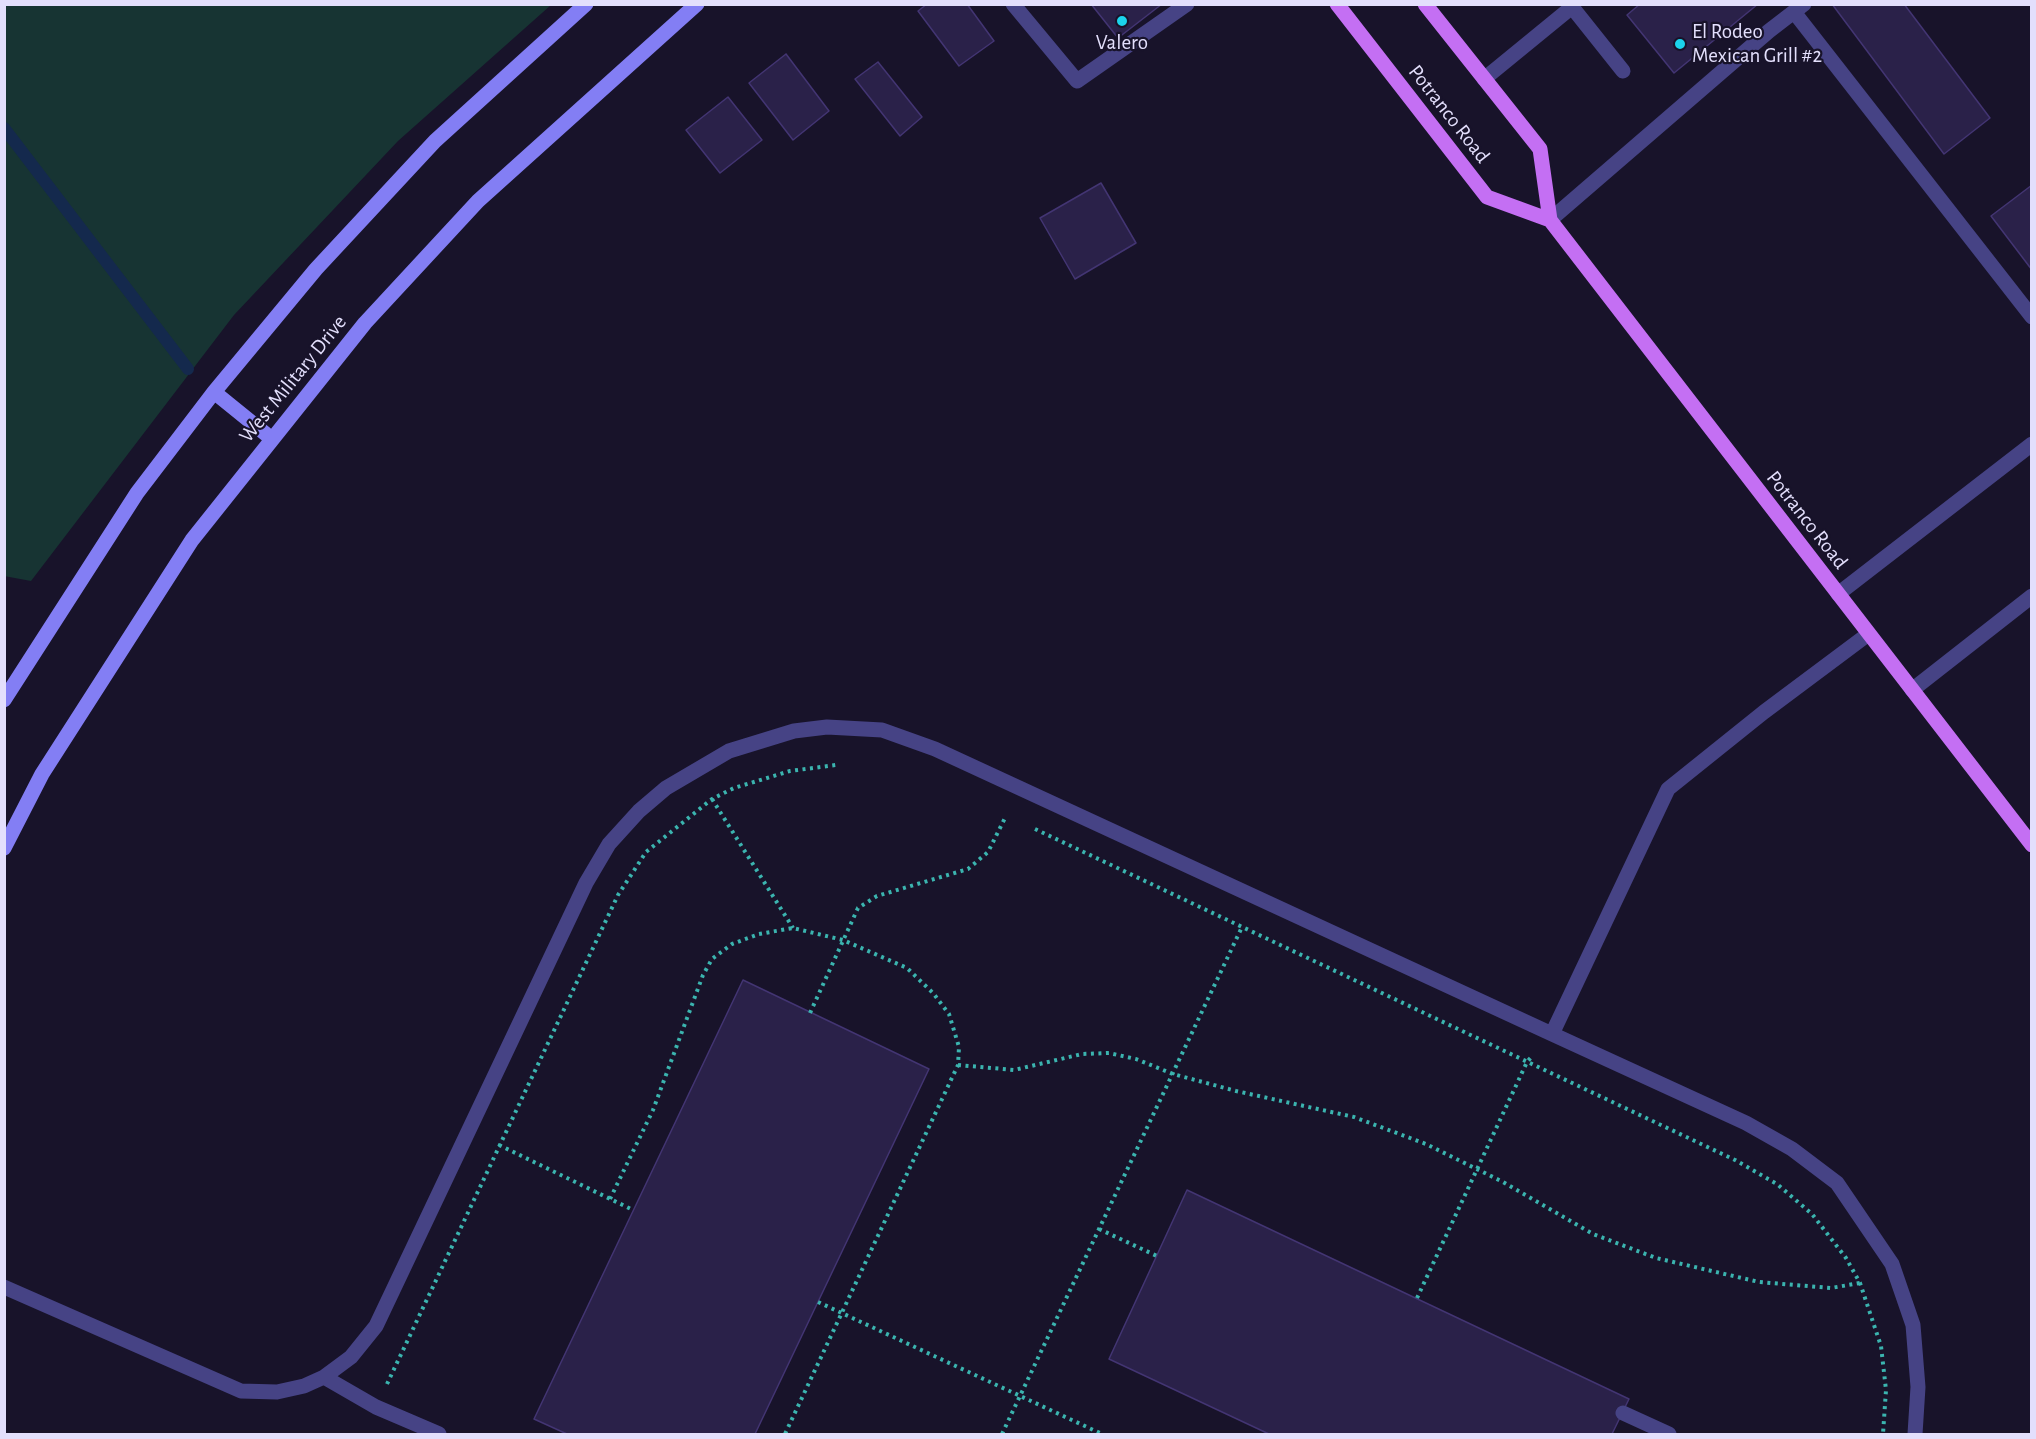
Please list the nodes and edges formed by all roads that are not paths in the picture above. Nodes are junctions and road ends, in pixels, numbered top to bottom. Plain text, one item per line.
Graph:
1 (586, 4) edge
2 (697, 4) edge
3 (1013, 4) edge
4 (1187, 4) edge
5 (1337, 4) edge
6 (1425, 4) edge
7 (1573, 6) edge
8 (1799, 8) edge
9 (1623, 71) dead end
10 (1484, 79) junction
11 (1550, 220) junction
12 (2031, 317) edge
13 (214, 392) junction
14 (272, 439) junction
15 (2031, 444) edge
16 (1838, 594) junction
17 (2031, 596) edge
18 (1868, 635) junction
19 (1912, 690) junction
20 (4, 700) edge
21 (2031, 845) edge
22 (4, 848) edge
23 (1552, 1034) junction
24 (4, 1287) edge
25 (324, 1377) junction
26 (1623, 1413) dead end
27 (439, 1434) edge
28 (1669, 1434) edge
29 (1914, 1434) edge

1 - 13 main road
2 - 14 main road, West Military Drive
3 - 4 lane
5 - 11 main road, Potranco Road
6 - 10 main road, Potranco Road
7 - 9 lane
7 - 10 lane
8 - 11 lane
8 - 12 lane
10 - 11 main road, Potranco Road
11 - 16 main road, Potranco Road
13 - 14 main road
13 - 20 main road
14 - 22 main road, West Military Drive
15 - 16 lane
16 - 18 main road, Potranco Road
17 - 19 lane
18 - 19 main road, Potranco Road
18 - 23 lane
19 - 21 main road, Potranco Road
23 - 25 lane
23 - 29 lane
24 - 25 lane
25 - 27 lane
26 - 28 lane

